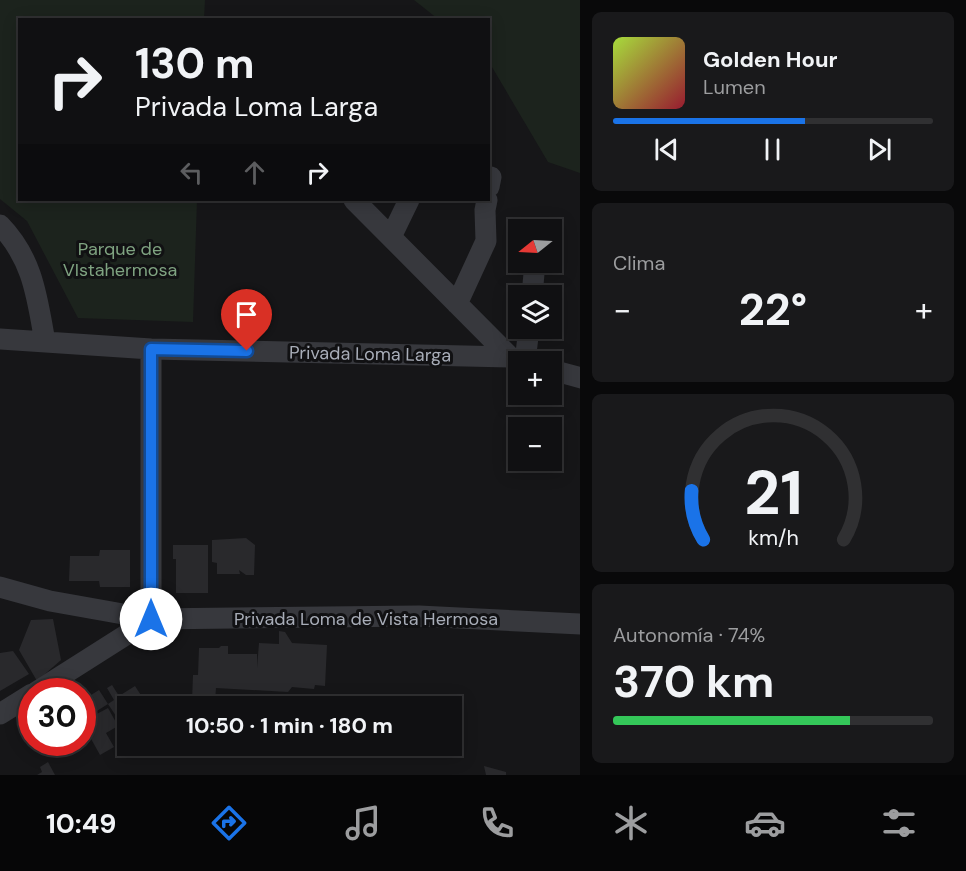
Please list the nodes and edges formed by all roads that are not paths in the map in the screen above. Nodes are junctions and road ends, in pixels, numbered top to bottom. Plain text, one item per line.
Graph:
1 (355, 201) edge
2 (409, 201) edge
3 (487, 201) edge
4 (0, 225) edge
5 (391, 237) junction
6 (457, 304) junction
7 (0, 339) edge
8 (45, 342) junction
9 (151, 349) junction
10 (510, 351) edge
11 (508, 360) edge
12 (562, 373) edge
13 (580, 378) edge
14 (0, 587) edge
15 (151, 619) junction
16 (580, 624) edge
17 (58, 678) edge
18 (18, 703) edge
19 (0, 714) edge

1 - 5 street
2 - 5 street
3 - 6 street
4 - 8 street
5 - 6 street
6 - 10 street
7 - 8 street, Privada Loma Larga
8 - 9 street, Privada Loma Larga
9 - 11 street, Privada Loma Larga
9 - 15 street
12 - 13 street
14 - 15 street, Privada Loma de Vista Hermosa
15 - 16 street, Privada Loma de Vista Hermosa
15 - 17 street
18 - 19 street

